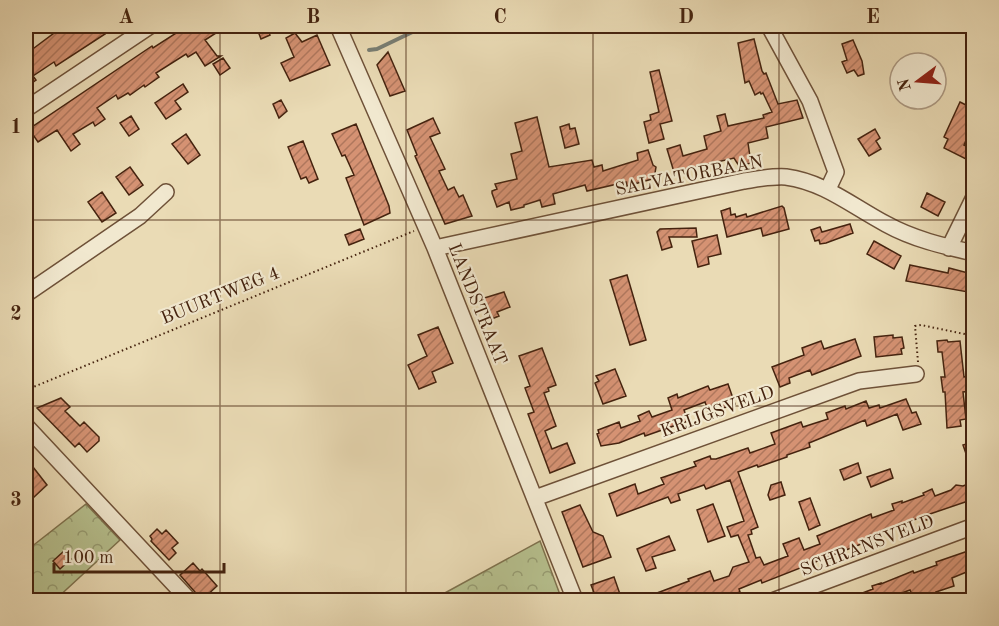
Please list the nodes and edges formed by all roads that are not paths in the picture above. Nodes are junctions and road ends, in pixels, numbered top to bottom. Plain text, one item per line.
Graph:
1 (150, 26) edge
2 (338, 26) edge
3 (769, 26) edge
4 (26, 109) edge
5 (828, 189) junction
6 (166, 192) dead end
7 (974, 197) edge
8 (435, 248) junction
9 (949, 248) junction
10 (974, 253) edge
11 (26, 294) edge
12 (916, 374) road end
13 (26, 426) edge
14 (535, 498) junction
15 (974, 526) edge
16 (189, 600) edge
17 (575, 600) edge
18 (775, 600) edge

1 - 4 street
2 - 8 street, LANDSTRAAT
3 - 5 street
5 - 8 street, SALVATORBAAN
5 - 9 street, SALVATORBAAN
6 - 11 street
7 - 9 street
8 - 14 street, LANDSTRAAT
9 - 10 street, SALVATORBAAN
12 - 14 street, KRIJGSVELD
13 - 16 street
14 - 17 street, LANDSTRAAT
15 - 18 street, SCHRANSVELD

